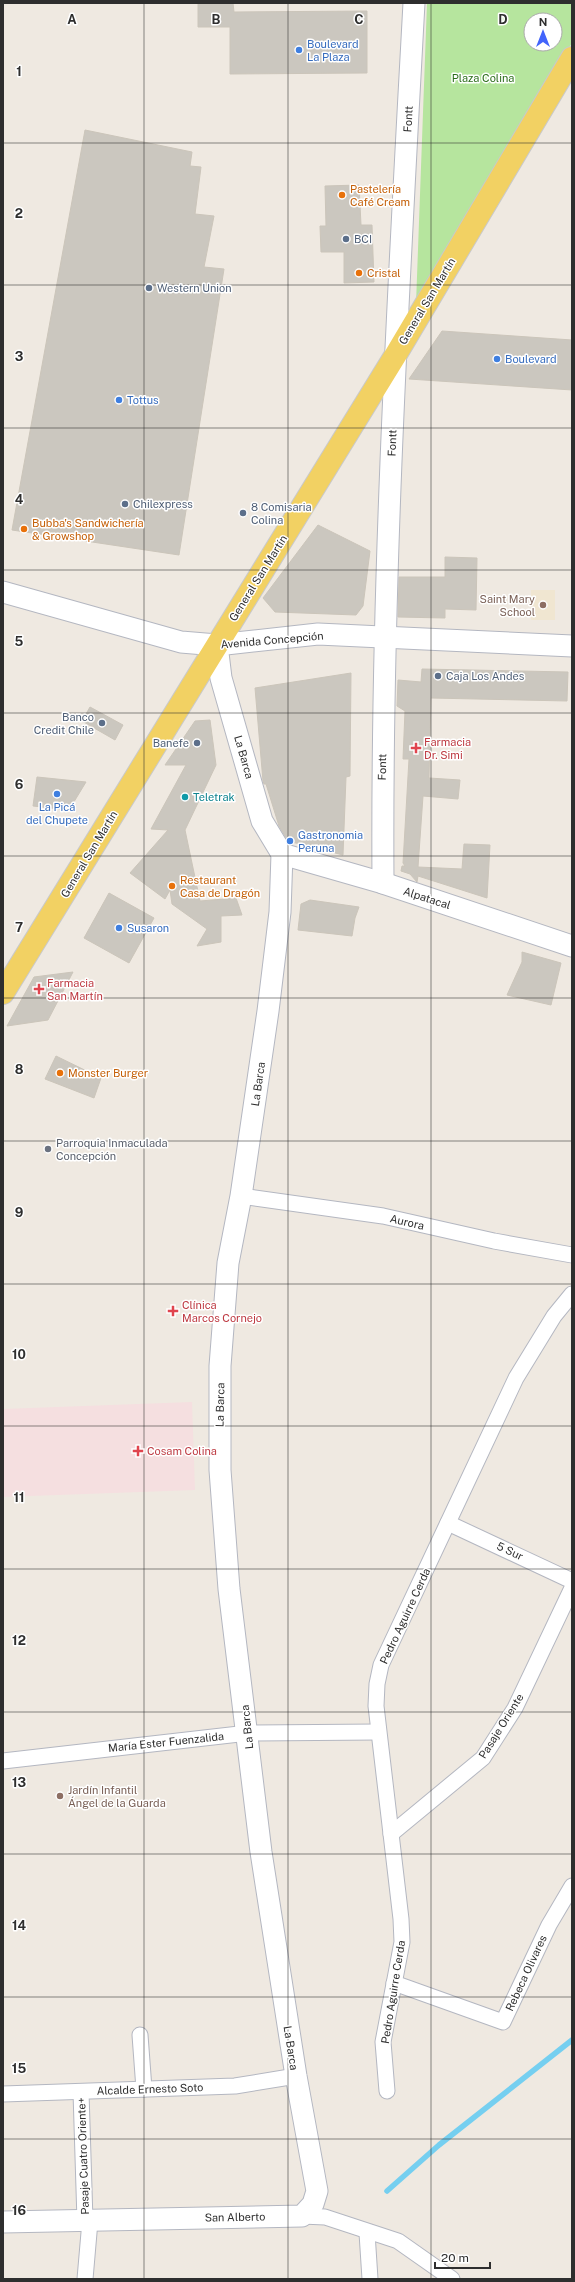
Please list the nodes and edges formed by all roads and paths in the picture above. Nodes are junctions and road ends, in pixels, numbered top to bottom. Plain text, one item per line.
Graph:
1 (414, 3) edge
2 (572, 58) edge
3 (395, 356) junction
4 (3, 592) edge
5 (386, 637) junction
6 (217, 645) junction
7 (572, 646) edge
8 (282, 854) junction
9 (383, 883) junction
10 (572, 946) edge
11 (3, 993) edge
12 (241, 1196) junction
13 (572, 1255) edge
14 (572, 1294) edge
15 (448, 1522) junction
16 (572, 1580) edge
17 (572, 1588) edge
18 (378, 1732) junction
19 (248, 1733) junction
20 (3, 1761) edge
21 (391, 1834) junction
22 (570, 1894) edge
23 (394, 1983) junction
24 (140, 2035) dead end
25 (296, 2076) junction
26 (144, 2089) junction
27 (387, 2091) dead end
28 (81, 2092) junction
29 (3, 2094) edge
30 (302, 2216) junction
31 (88, 2221) junction
32 (3, 2222) edge
33 (368, 2233) junction
34 (85, 2279) edge
35 (370, 2279) edge
36 (452, 2279) edge

1 - 3 street, Fontt
2 - 3 main road, General San Martín
3 - 5 street, Fontt
3 - 6 main road, General San Martín
4 - 6 street, Avenida Concepción
5 - 6 street, Avenida Concepción
5 - 7 street, Avenida Concepción
5 - 9 street, Fontt
6 - 8 street, La Barca
6 - 11 main road, General San Martín
8 - 9 street, Alpatacal
8 - 12 street, La Barca
9 - 10 street, Alpatacal
12 - 13 street, Aurora
12 - 19 street, La Barca
14 - 15 street, Pedro Aguirre Cerda
15 - 16 street, 5 Sur
15 - 18 street, Pedro Aguirre Cerda
17 - 21 street, Pasaje Oriente
18 - 19 street, María Ester Fuenzalida
18 - 21 street, Pedro Aguirre Cerda
19 - 20 street, María Ester Fuenzalida
19 - 25 street, La Barca
21 - 23 street, Pedro Aguirre Cerda
22 - 23 street, Rebeca Olivares
23 - 27 street, Pedro Aguirre Cerda
24 - 26 street
25 - 26 street, Alcalde Ernesto Soto
25 - 30 street, La Barca
26 - 28 street, Alcalde Ernesto Soto
28 - 29 street, Alcalde Ernesto Soto
28 - 31 street, Pasaje Cuatro Oriente+
30 - 31 street, San Alberto
30 - 33 street, San Alberto
31 - 32 street, San Alberto
31 - 34 street, Pasaje Cuatro Oriente+
33 - 35 street
33 - 36 street, San Alberto

